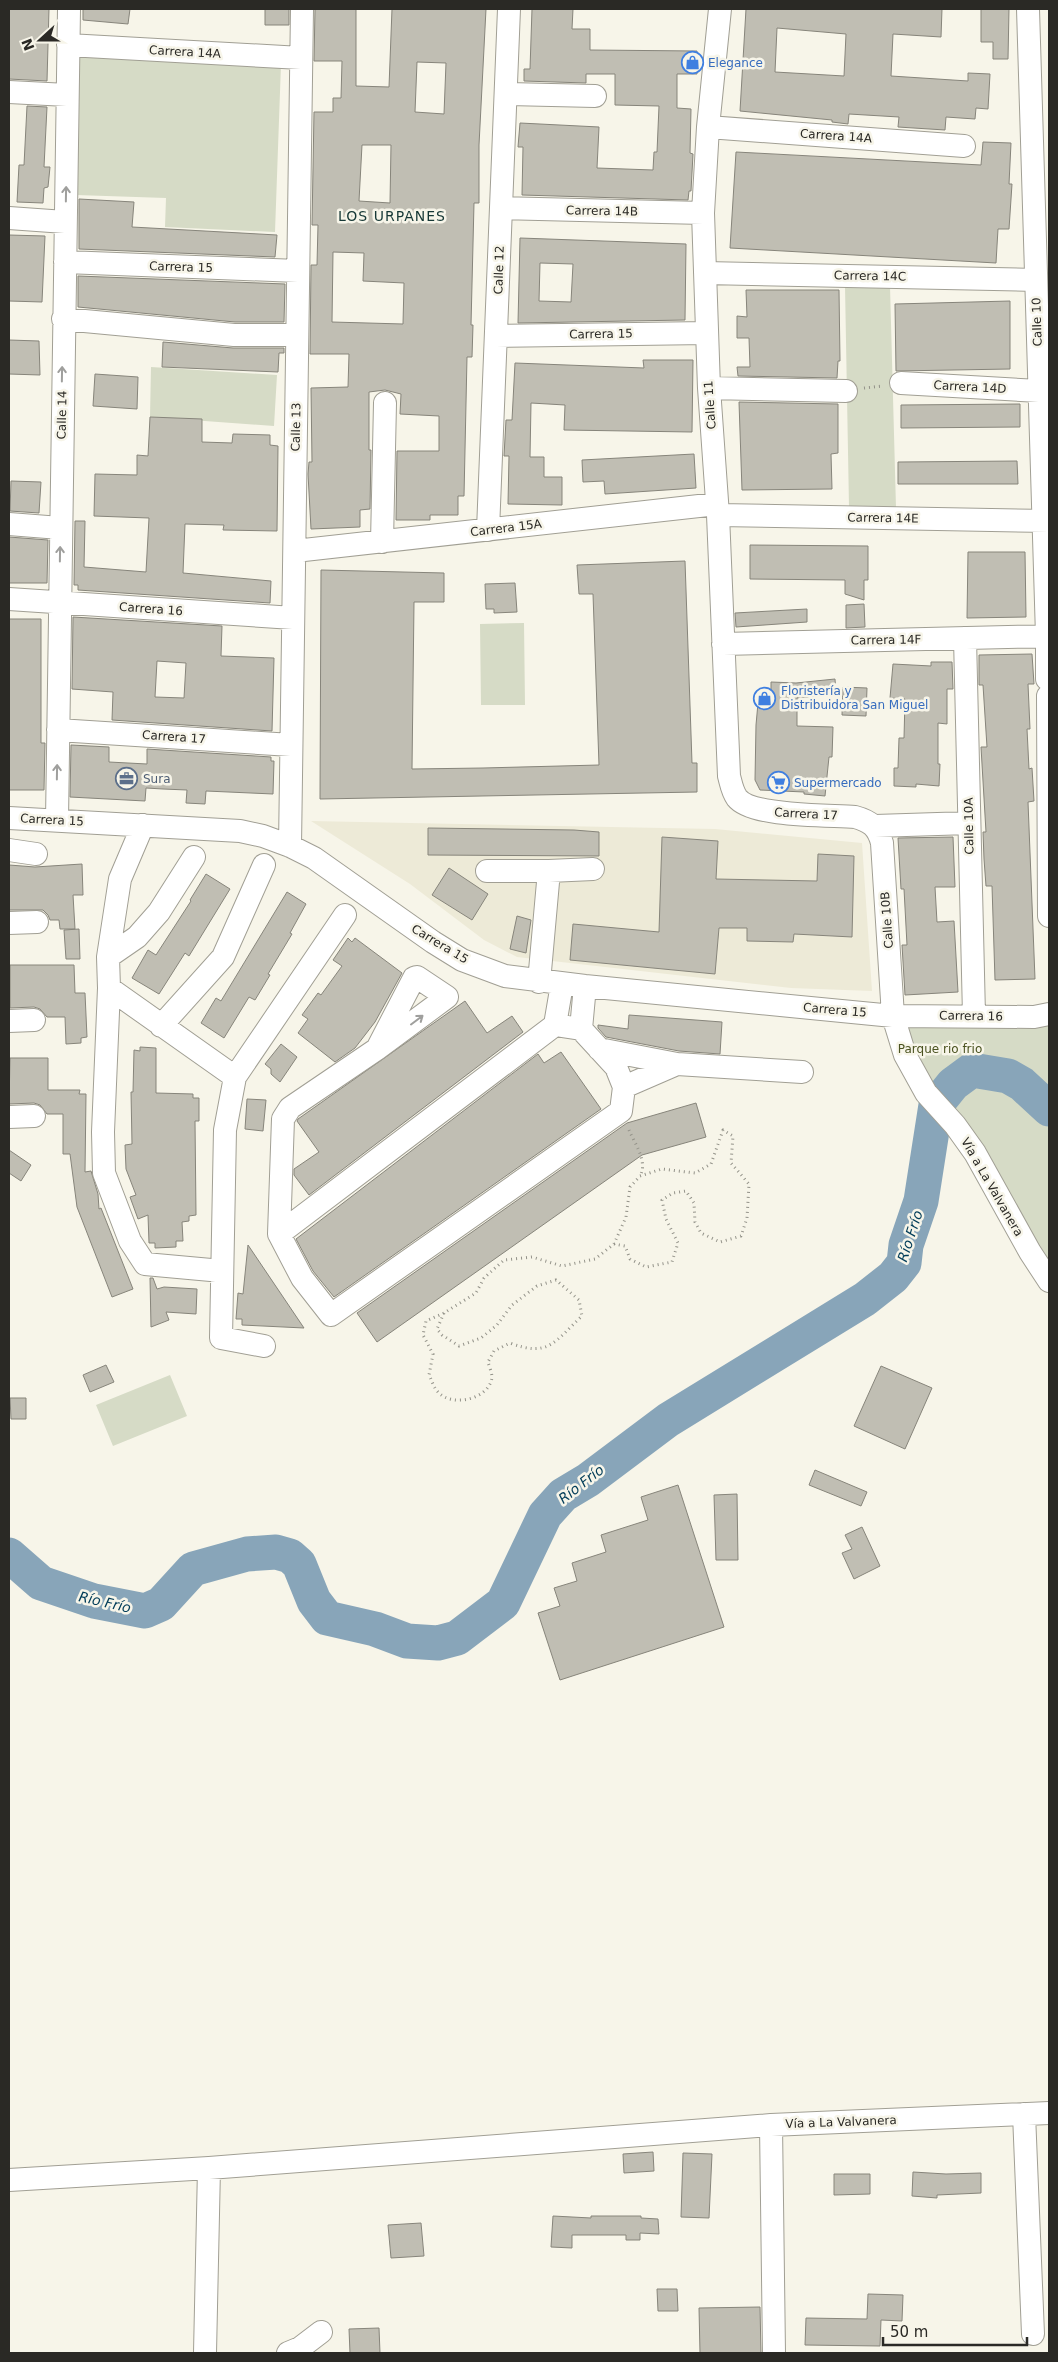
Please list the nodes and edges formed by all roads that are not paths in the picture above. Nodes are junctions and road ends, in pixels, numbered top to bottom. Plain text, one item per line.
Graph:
1 (69, 9) edge
2 (302, 9) edge
3 (509, 9) edge
4 (720, 9) edge
5 (1028, 9) edge
6 (68, 45) junction
7 (301, 58) junction
8 (1040, 83) edge
9 (9, 92) edge
10 (506, 94) junction
11 (67, 96) junction
12 (595, 96) dead end
13 (708, 127) junction
14 (964, 146) dead end
15 (1041, 195) edge
16 (501, 208) junction
17 (704, 213) junction
18 (9, 218) edge
19 (65, 222) junction
20 (64, 262) junction
21 (298, 271) junction
22 (705, 274) junction
23 (1036, 280) junction
24 (1043, 303) edge
25 (63, 319) junction
26 (707, 333) junction
27 (297, 335) junction
28 (496, 336) junction
29 (901, 383) road end
30 (709, 388) junction
31 (846, 391) road end
32 (1039, 391) junction
33 (385, 403) dead end
34 (1044, 414) edge
35 (717, 509) junction
36 (1046, 521) edge
37 (9, 524) edge
38 (60, 528) junction
39 (488, 530) junction
40 (382, 542) junction
41 (295, 551) junction
42 (9, 599) edge
43 (59, 602) junction
44 (293, 618) junction
45 (1048, 636) edge
46 (965, 638) junction
47 (723, 644) junction
48 (1049, 729) edge
49 (58, 730) junction
50 (291, 745) junction
51 (738, 800) joint
52 (9, 818) edge
53 (57, 820) junction
54 (969, 823) junction
55 (143, 825) junction
56 (875, 826) junction
57 (290, 846) junction
58 (9, 850) edge
59 (36, 854) dead end
60 (194, 856) dead end
61 (264, 865) dead end
62 (593, 869) dead end
63 (487, 871) dead end
64 (549, 871) junction
65 (345, 915) dead end
66 (1049, 916) edge
67 (37, 922) dead end
68 (9, 923) edge
69 (108, 957) junction
70 (538, 982) junction
71 (562, 984) junction
72 (585, 986) junction
73 (109, 988) junction
74 (1049, 1014) edge
75 (974, 1015) junction
76 (893, 1016) junction
77 (34, 1020) dead end
78 (9, 1021) edge
79 (555, 1025) junction
80 (161, 1026) junction
81 (581, 1028) junction
82 (378, 1049) dead end
83 (599, 1049) junction
84 (676, 1064) junction
85 (802, 1072) dead end
86 (235, 1077) junction
87 (624, 1087) junction
88 (9, 1116) edge
89 (34, 1116) dead end
90 (279, 1234) junction
91 (222, 1271) junction
92 (1049, 1281) edge
93 (264, 1346) dead end
94 (1049, 2113) edge
95 (1024, 2114) junction
96 (771, 2125) junction
97 (209, 2168) junction
98 (9, 2180) edge
99 (321, 2332) dead end
100 (1033, 2334) dead end
101 (206, 2353) edge
102 (288, 2353) edge
103 (774, 2353) edge

1 - 6 street, Calle 14
2 - 7 street, Calle 13
3 - 10 street, Calle 12
4 - 13 street, Calle 11
5 - 8 street, Calle 10
6 - 7 street, Carrera 14A
6 - 11 street, Calle 14
7 - 21 street, Calle 13
8 - 15 street, Calle 10
9 - 11 street
10 - 12 street
10 - 16 street, Calle 12
19 -> 11 street, Calle 14
13 - 14 street, Carrera 14A
13 - 17 street, Calle 11
15 - 23 street, Calle 10
16 - 17 street, Carrera 14B
16 - 28 street, Calle 12
17 - 22 street, Calle 11
18 - 19 street
19 - 20 street, Calle 14
20 - 21 street, Carrera 15
20 - 25 street, Calle 14
21 - 27 street, Calle 13
22 - 23 street, Carrera 14C
22 - 26 street, Calle 11
23 - 24 street, Calle 10
24 - 32 street, Calle 10
25 - 27 street
38 -> 25 street, Calle 14
26 - 28 street, Carrera 15
26 - 30 street, Calle 11
27 - 41 street, Calle 13
28 - 39 street, Calle 12
29 - 32 street, Carrera 14D
30 - 31 street
30 - 35 street, Calle 11
32 - 34 street, Calle 10
33 - 40 street
34 - 36 street, Calle 10
35 - 36 street, Carrera 14E
35 - 39 street, Carrera 15A
35 - 47 street, Calle 11
36 - 45 street, Calle 10
37 - 38 street
43 -> 38 street, Calle 14
39 - 40 street, Carrera 15A
40 - 41 street, Carrera 15A
41 - 44 street, Calle 13
42 - 43 street, Carrera 16
43 - 44 street, Carrera 16
43 - 49 street, Calle 14
44 - 50 street, Calle 13
45 - 46 street, Carrera 14F
45 - 48 street, Calle 10
46 - 47 street, Carrera 14F
46 - 54 street, Calle 10A
47 - 51 street, Calle 11
48 - 66 street
49 - 50 street, Carrera 17
53 -> 49 street, Calle 14
50 - 57 street, Calle 13
51 - 56 street, Carrera 17
52 - 53 street, Carrera 15
53 - 55 street, Carrera 15
54 - 56 street
54 - 75 street, Calle 10A
55 - 57 street, Carrera 15
55 - 69 street
56 - 76 street, Calle 10B
57 - 70 street, Carrera 15
58 - 59 street
60 - 69 street
61 - 80 street
62 - 64 street
63 - 64 street
64 - 70 street
65 - 86 street
67 - 68 street
69 - 73 street
70 - 71 street, Carrera 15
71 - 72 street, Carrera 15
71 - 79 street
72 - 76 street, Carrera 15
72 - 81 street
73 - 80 street
73 - 91 street
74 - 75 street, Carrera 16
75 - 76 street, Carrera 16
76 - 92 street, Vía a La Valvanera
77 - 78 street
79 - 81 street
79 - 90 street
80 - 86 street
81 - 83 street
82 - 90 street
83 - 84 street
83 - 87 street
84 - 85 street
84 - 87 street
86 - 91 street
87 - 90 street
88 - 89 street
91 - 93 street
94 - 95 street, Vía a La Valvanera
95 - 96 street, Vía a La Valvanera
95 - 100 street
96 - 97 street
96 - 103 street, Vía a La Valvanera
97 - 98 street
97 - 101 street
99 - 102 street

